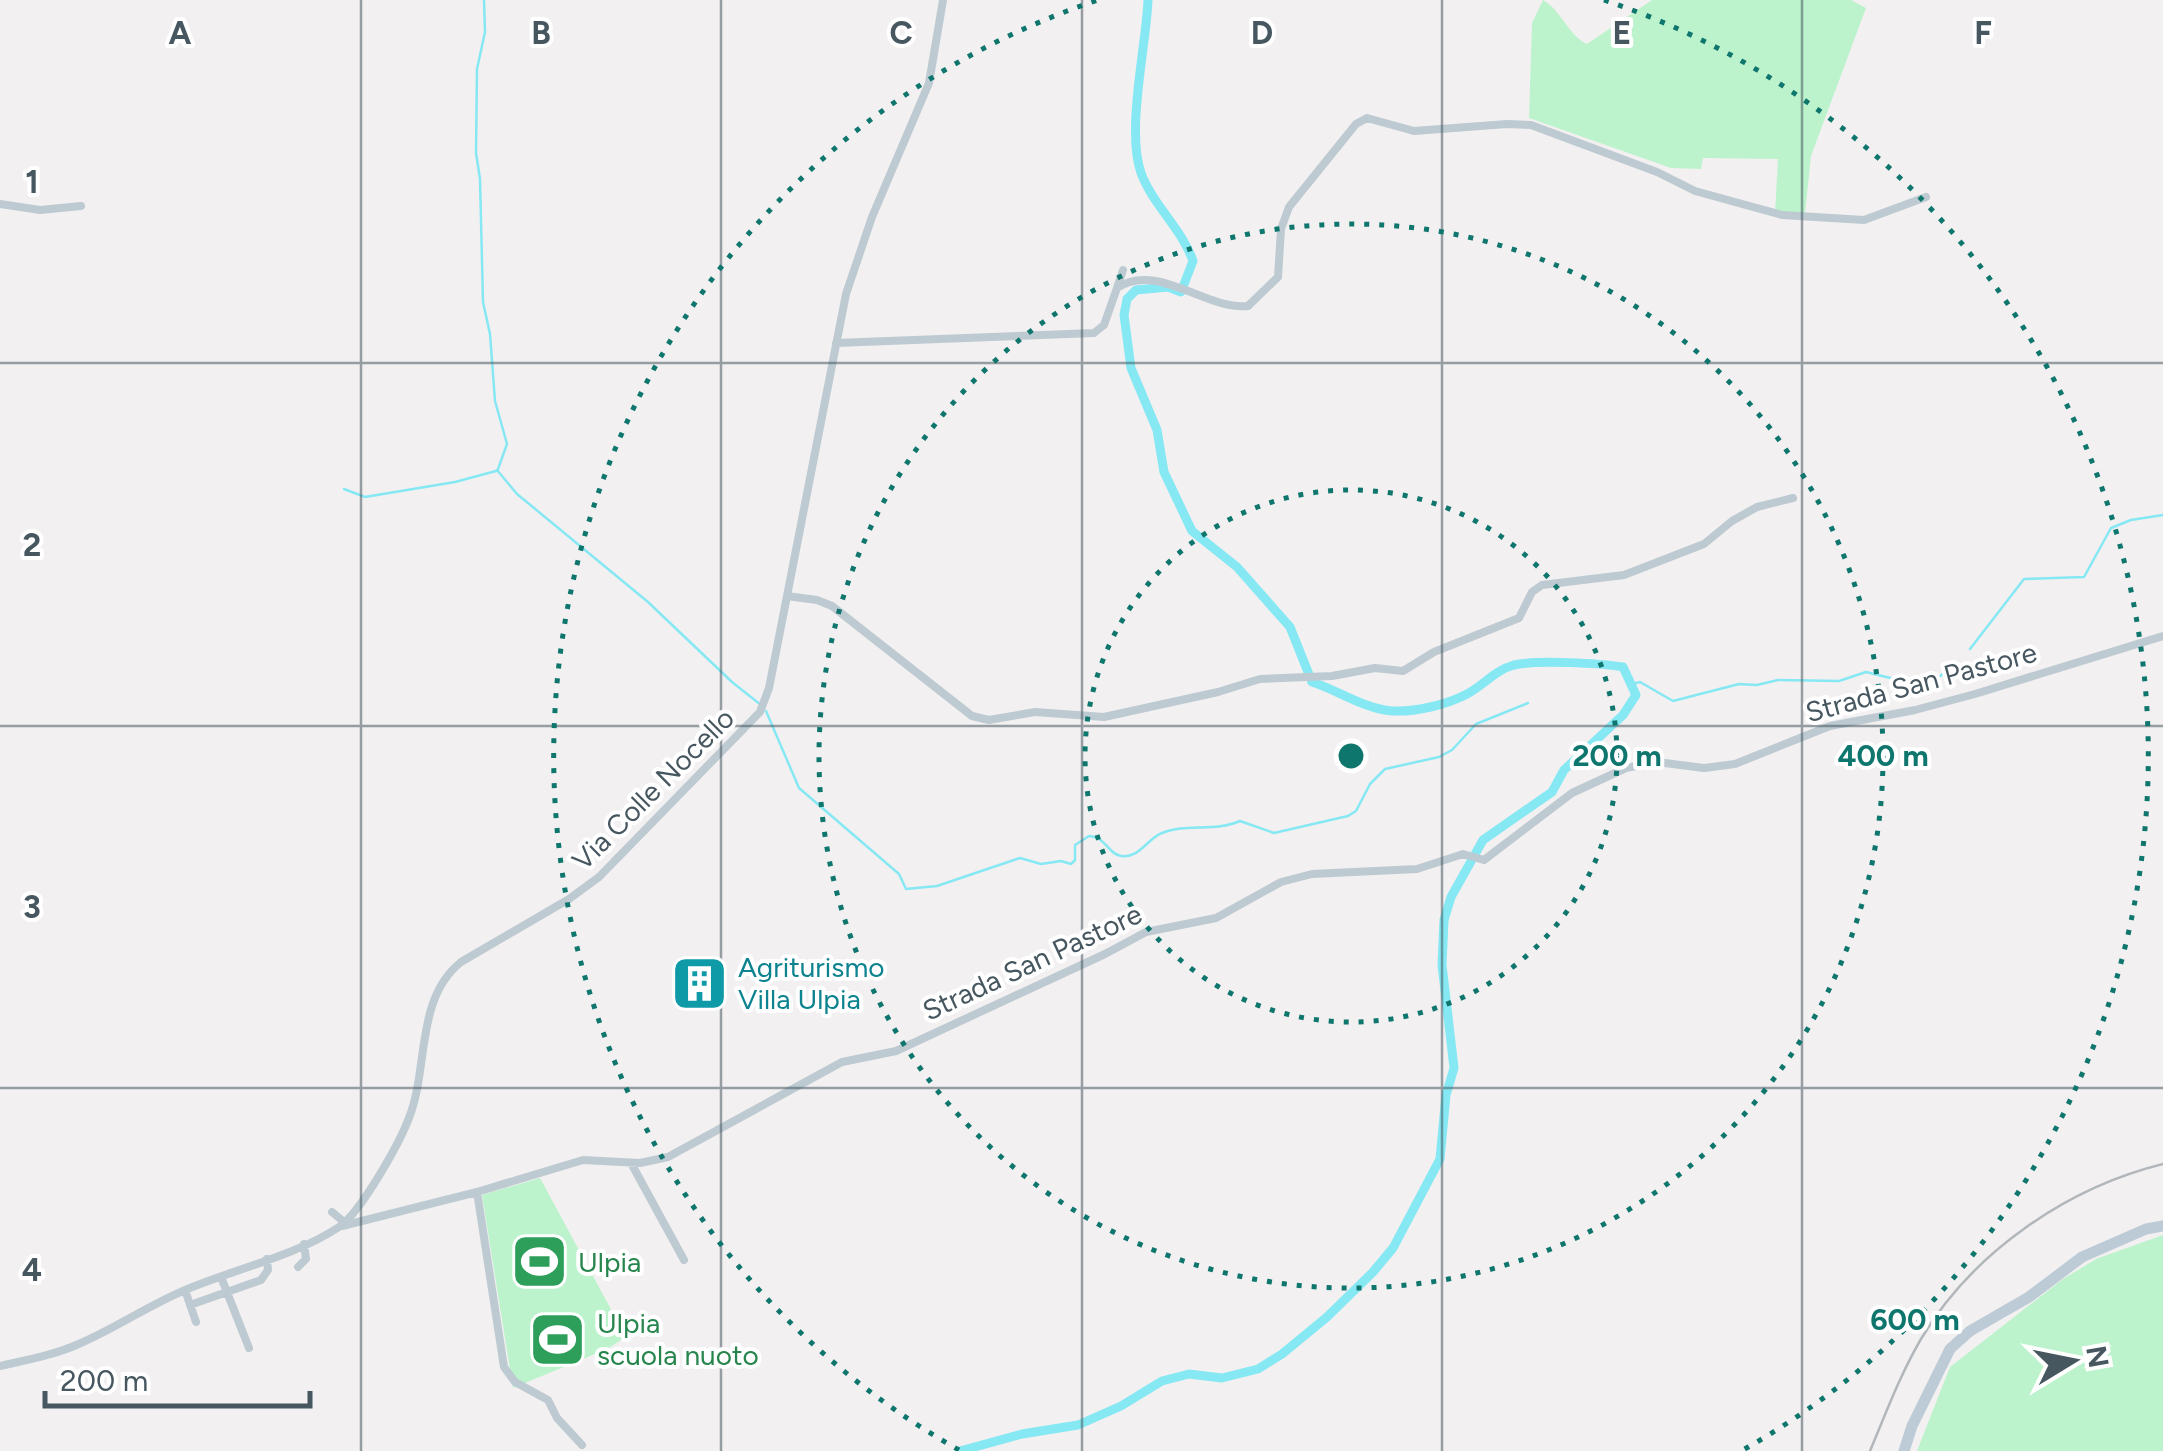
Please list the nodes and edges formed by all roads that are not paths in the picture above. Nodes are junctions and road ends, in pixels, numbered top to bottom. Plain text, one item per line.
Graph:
1 (943, 0) edge
2 (1926, 197) dead end
3 (0, 204) edge
4 (81, 206) dead end
5 (1123, 270) dead end
6 (1117, 288) junction
7 (836, 343) junction
8 (1793, 498) dead end
9 (788, 596) junction
10 (2163, 636) edge
11 (631, 1162) junction
12 (477, 1192) junction
13 (332, 1212) dead end
14 (343, 1224) junction
15 (2163, 1226) edge
16 (304, 1244) junction
17 (267, 1259) junction
18 (684, 1260) dead end
19 (298, 1267) dead end
20 (221, 1277) junction
21 (186, 1290) junction
22 (228, 1291) junction
23 (190, 1306) junction
24 (196, 1322) dead end
25 (249, 1348) dead end
26 (0, 1366) edge
27 (582, 1445) dead end
28 (1904, 1451) edge

1 - 7 street, Via Colle Nocello
2 - 6 street
3 - 4 street
5 - 6 street
6 - 7 street
7 - 9 street, Via Colle Nocello
8 - 9 street
9 - 14 street, Via Colle Nocello
10 - 11 street, Strada San Pastore
11 - 12 street, Strada San Pastore
11 - 18 street
12 - 14 street, Strada San Pastore
12 - 27 street
13 - 14 street
14 - 16 street
15 - 28 main road
16 - 17 street
16 - 19 street
17 - 20 street
17 - 22 street
20 - 21 street
20 - 22 street
21 - 23 street
21 - 26 street
22 - 23 street
22 - 25 street
23 - 24 street

